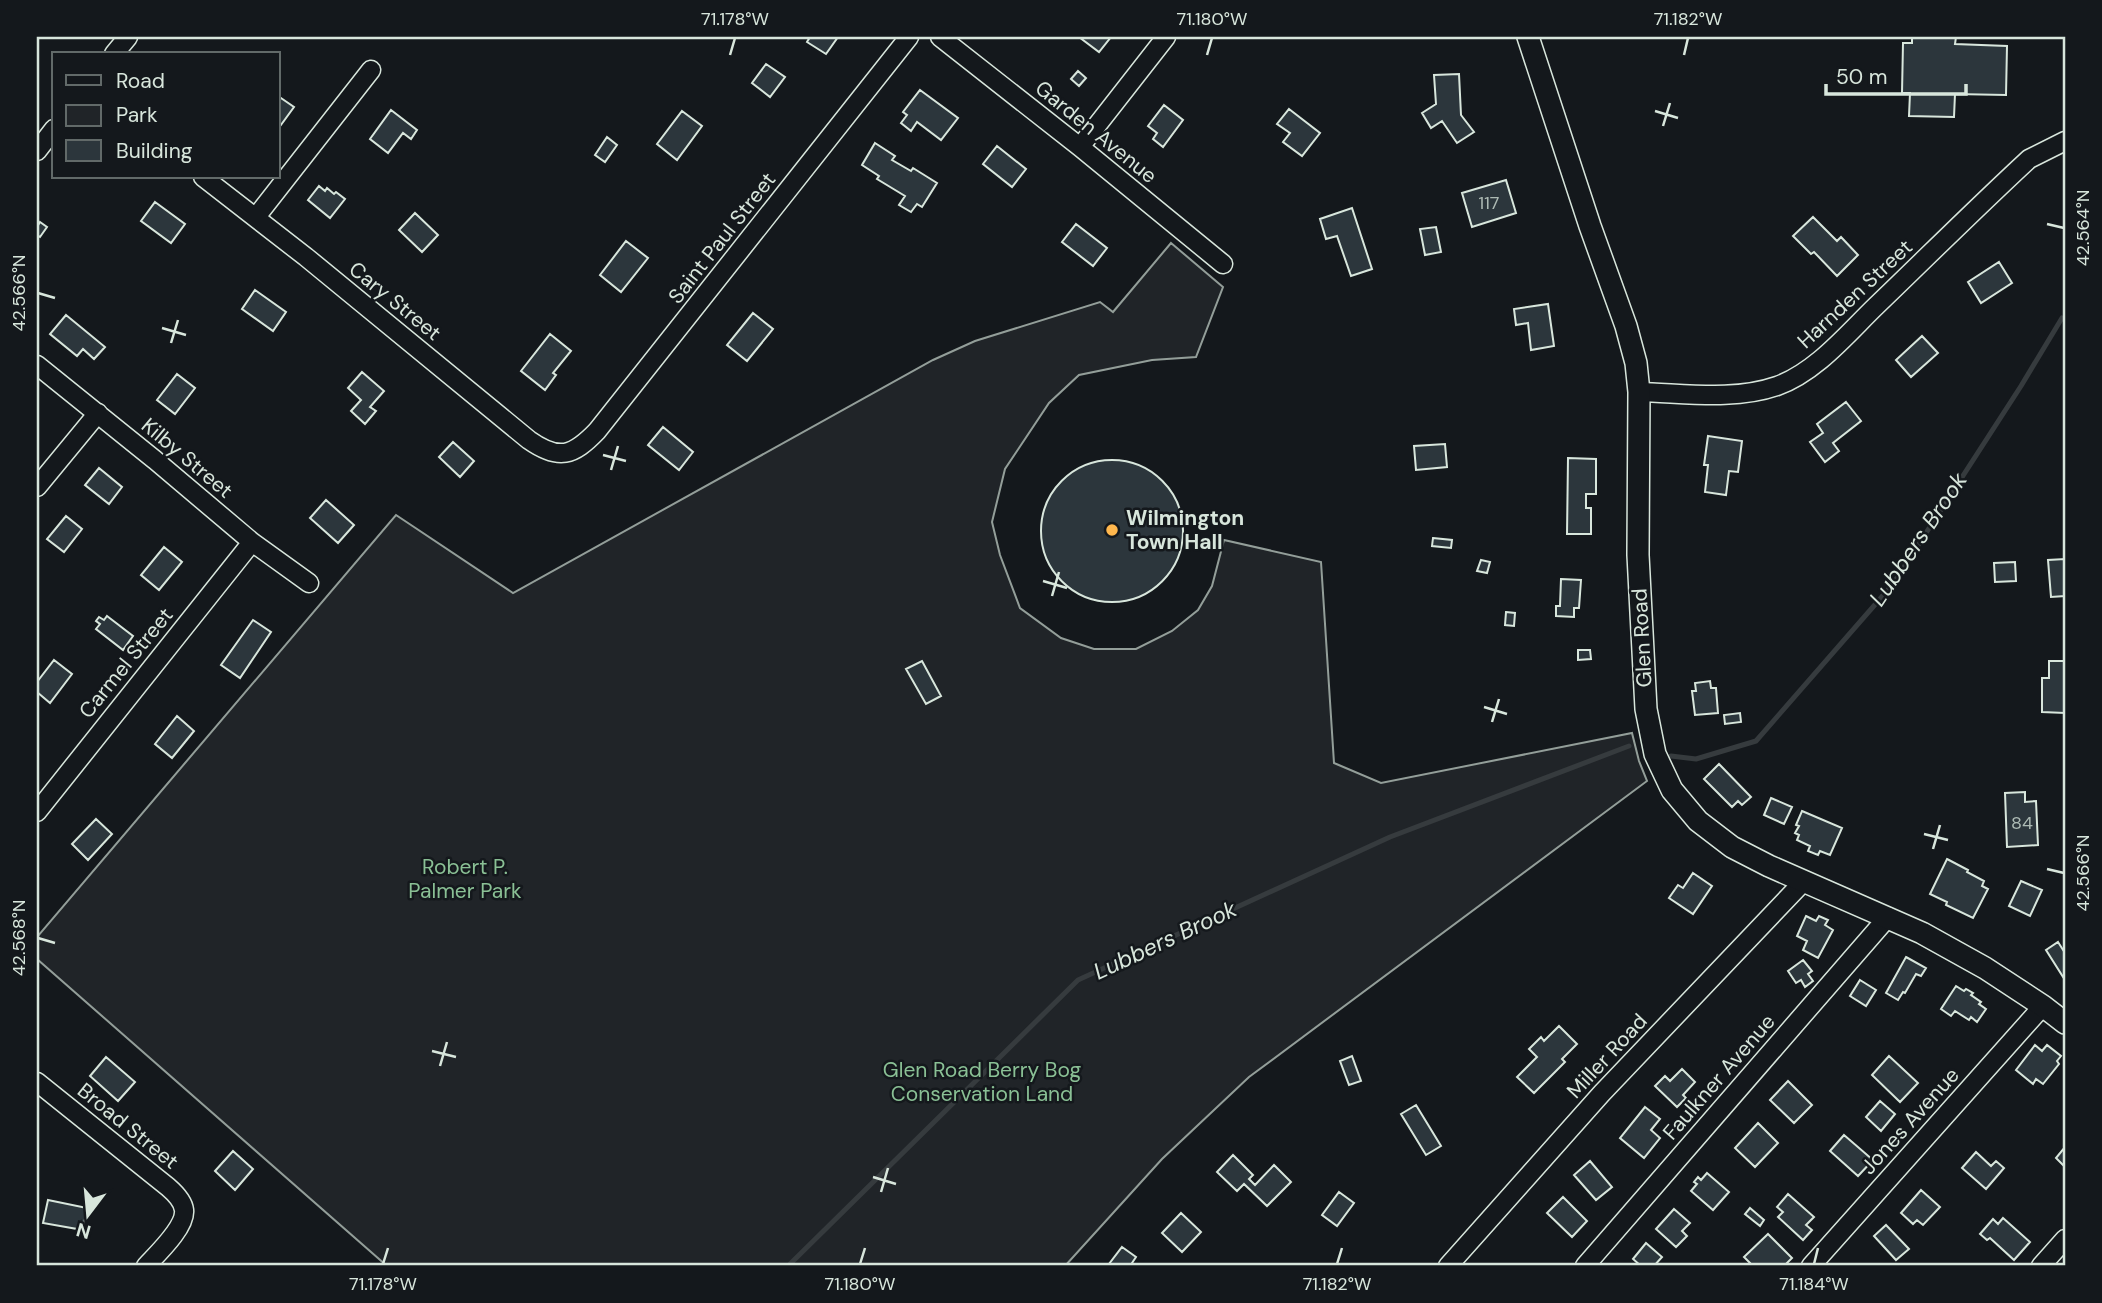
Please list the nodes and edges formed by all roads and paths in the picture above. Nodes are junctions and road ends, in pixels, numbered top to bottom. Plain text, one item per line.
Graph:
1 (128, 37) edge
2 (909, 37) edge
3 (940, 37) edge
4 (1166, 37) edge
5 (1528, 37) edge
6 (116, 52) edge
7 (372, 70) dead end
8 (52, 132) edge
9 (2065, 141) edge
10 (1080, 147) junction
11 (37, 151) edge
12 (204, 178) edge
13 (256, 217) junction
14 (1223, 264) dead end
15 (37, 365) edge
16 (1639, 392) junction
17 (98, 413) junction
18 (560, 454) joint
19 (37, 487) edge
20 (252, 542) junction
21 (309, 583) dead end
22 (37, 812) edge
23 (1804, 881) junction
24 (1888, 916) junction
25 (2043, 1006) junction
26 (2065, 1023) edge
27 (37, 1082) edge
28 (2065, 1239) edge
29 (146, 1266) edge
30 (1448, 1266) edge
31 (1585, 1266) edge
32 (1811, 1266) edge
33 (2041, 1266) edge

1 - 6 street
2 - 18 street, Saint Paul Street
3 - 10 street, Garden Avenue
4 - 10 street
5 - 16 street, Glen Road
7 - 13 street
8 - 11 street
9 - 16 street, Harnden Street
10 - 14 street, Garden Avenue
12 - 13 street, Cary Street
13 - 18 street, Cary Street
15 - 17 street, Kilby Street
16 - 23 street, Glen Road
17 - 19 street
17 - 20 street, Kilby Street
20 - 21 street, Kilby Street
20 - 22 street, Carmel Street
23 - 24 street, Glen Road
23 - 30 street, Miller Road
24 - 25 street, Glen Road
24 - 31 street, Faulkner Avenue
25 - 26 street, Glen Road
25 - 32 street, Jones Avenue
27 - 29 street, Broad Street
28 - 33 street

